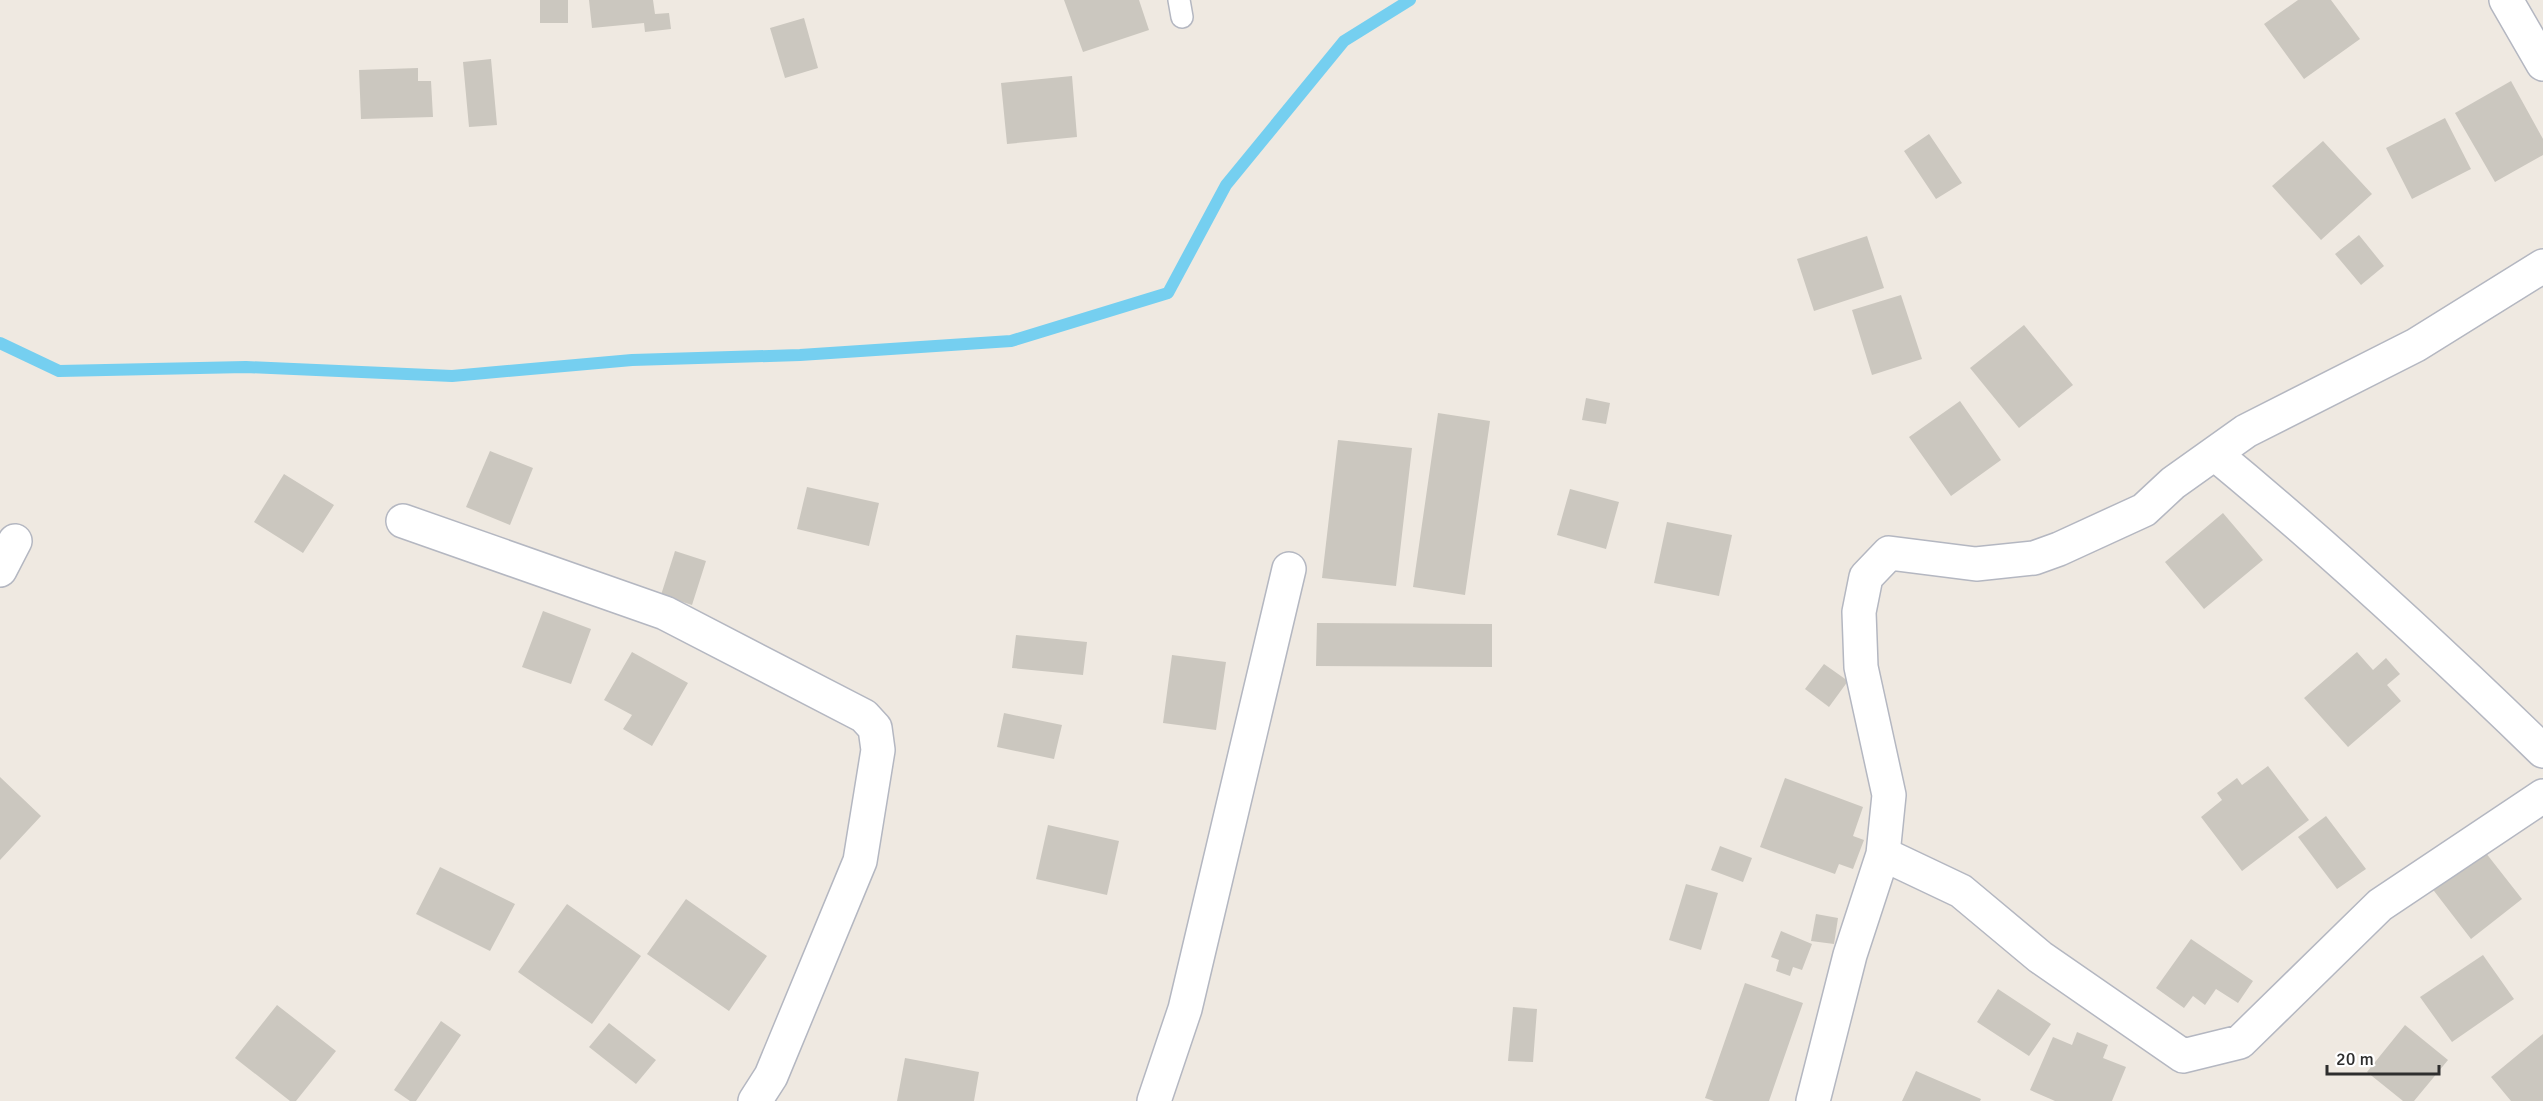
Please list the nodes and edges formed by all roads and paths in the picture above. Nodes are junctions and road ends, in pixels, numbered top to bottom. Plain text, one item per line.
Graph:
1 (2506, 0) edge
2 (2543, 64) edge
3 (2543, 266) edge
4 (2215, 454) junction
5 (403, 521) dead end
6 (15, 542) dead end
7 (1290, 569) dead end
8 (0, 570) edge
9 (2543, 751) edge
10 (2543, 796) edge
11 (1883, 854) junction
12 (755, 1101) edge
13 (1154, 1101) edge
14 (1813, 1101) edge

1 - 2 street
3 - 4 street
4 - 9 street
4 - 11 street
5 - 12 street
6 - 8 street
7 - 13 street
10 - 11 street
11 - 14 street

